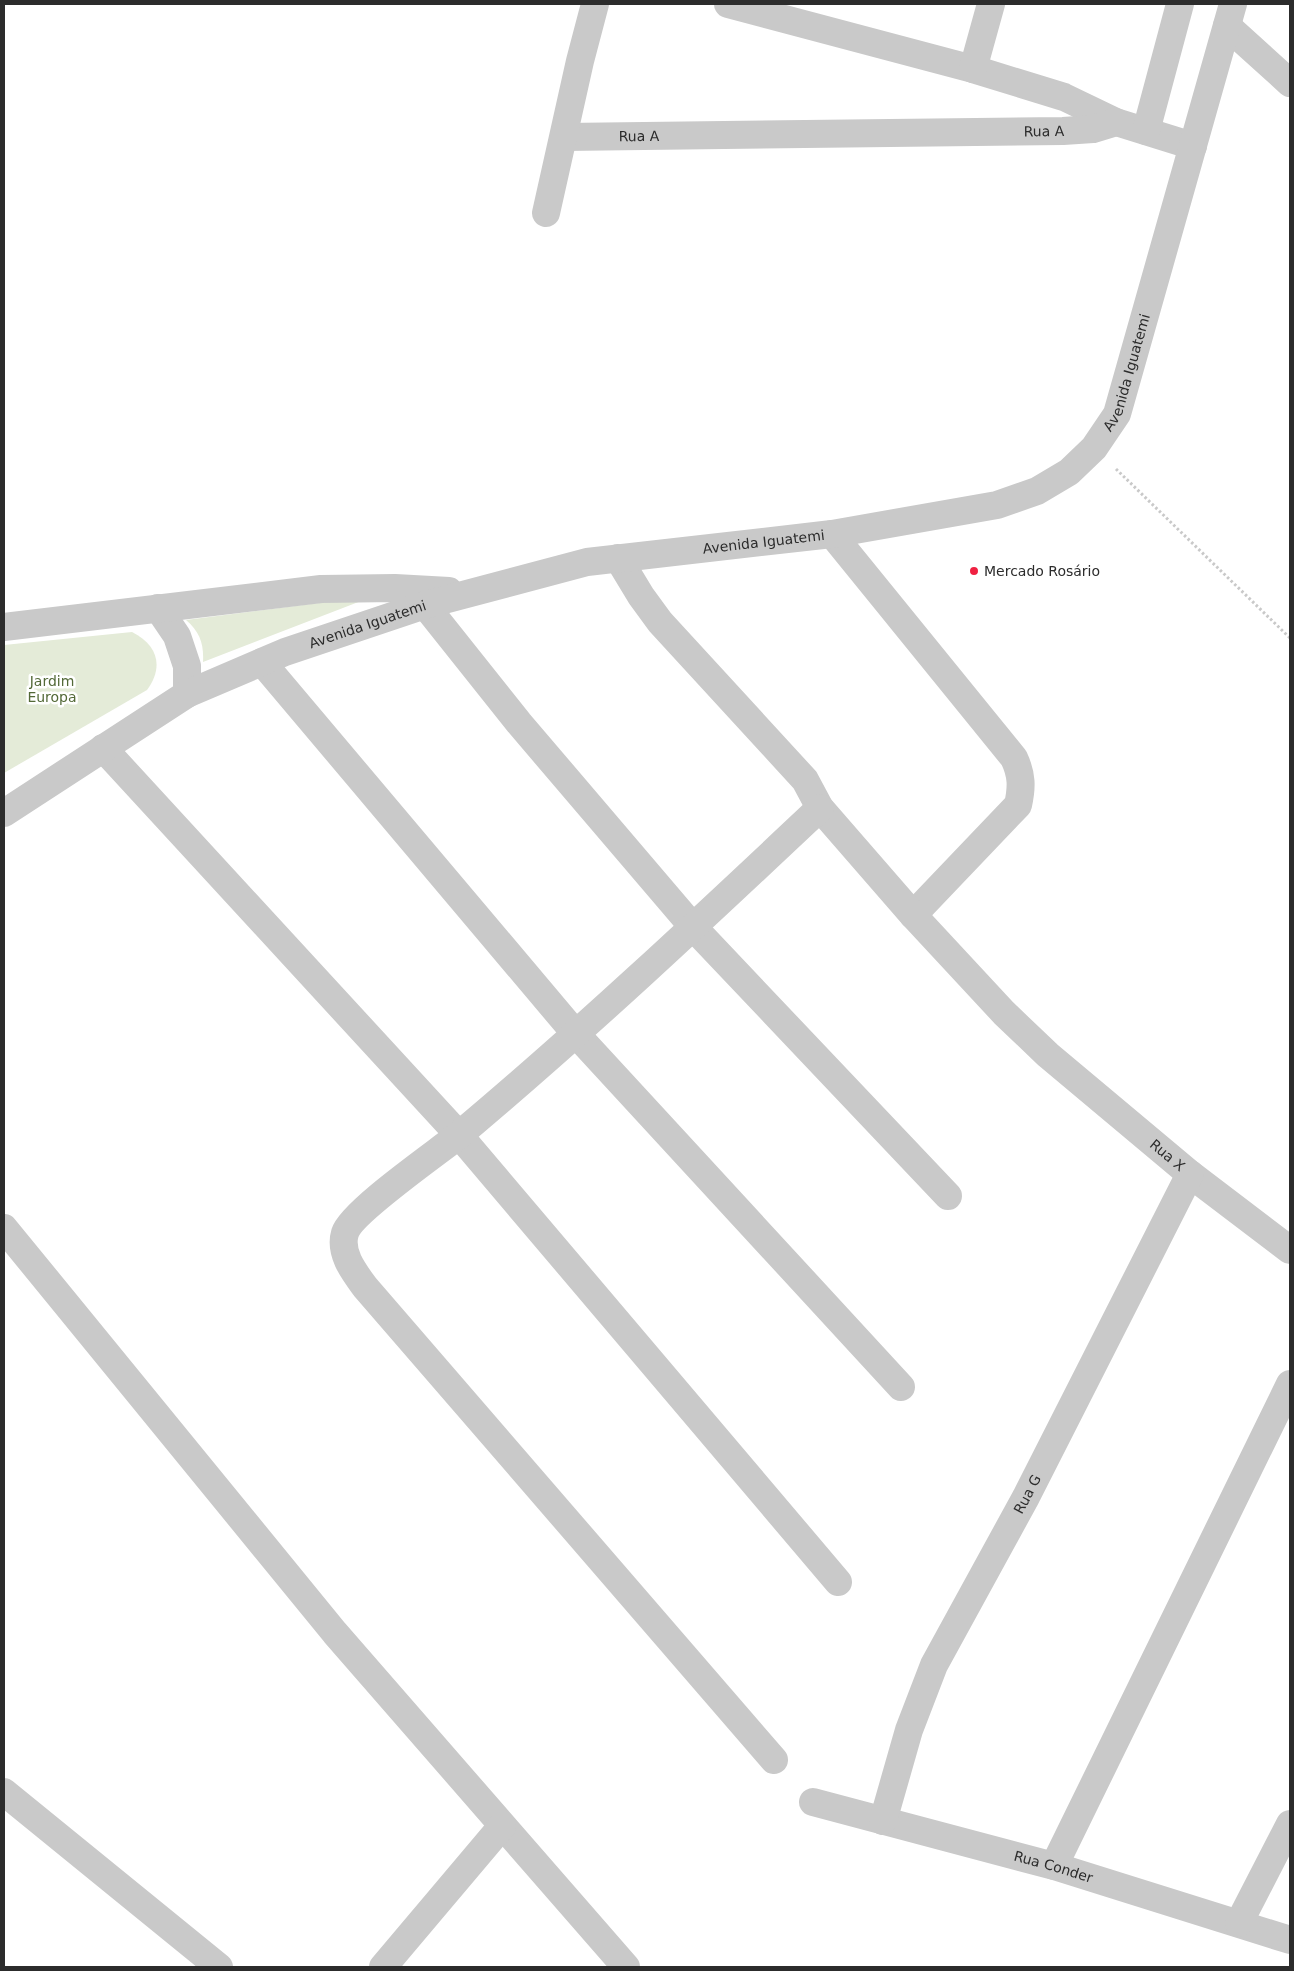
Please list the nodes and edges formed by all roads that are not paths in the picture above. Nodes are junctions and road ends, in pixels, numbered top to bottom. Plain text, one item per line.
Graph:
1 (595, 4) edge
2 (728, 4) edge
3 (991, 4) edge
4 (1180, 4) edge
5 (796, 13) edge
6 (1230, 15) edge
7 (973, 69) junction
8 (1290, 82) edge
9 (1116, 122) junction
10 (1146, 131) junction
11 (564, 137) junction
12 (1193, 146) junction
13 (546, 214) dead end
14 (832, 534) junction
15 (618, 558) junction
16 (476, 592) junction
17 (425, 605) junction
18 (158, 608) junction
19 (4, 627) edge
20 (262, 662) junction
21 (187, 694) junction
22 (103, 748) junction
23 (820, 808) junction
24 (4, 813) edge
25 (913, 914) junction
26 (693, 927) junction
27 (575, 1033) junction
28 (459, 1135) junction
29 (1190, 1174) junction
30 (948, 1196) dead end
31 (5, 1230) edge
32 (1290, 1250) edge
33 (1290, 1384) edge
34 (901, 1387) dead end
35 (838, 1582) dead end
36 (774, 1760) dead end
37 (4, 1792) edge
38 (813, 1802) dead end
39 (883, 1820) junction
40 (1290, 1824) edge
41 (502, 1826) junction
42 (1054, 1866) junction
43 (1239, 1923) junction
44 (1290, 1940) edge
45 (218, 1967) edge
46 (383, 1967) edge
47 (626, 1967) edge

1 - 11 street
2 - 5 street
3 - 7 street
4 - 10 street
5 - 7 street
6 - 8 street
6 - 12 street, Avenida Iguatemi
7 - 9 street
9 - 10 street
9 - 11 street, Rua A
10 - 12 street
11 - 13 street
12 - 14 street, Avenida Iguatemi
14 - 15 street, Avenida Iguatemi
14 - 25 street
15 - 16 street, Avenida Iguatemi
15 - 23 street, Rua X
16 - 17 street, Avenida Iguatemi
16 - 18 street
17 - 20 street, Avenida Iguatemi
17 - 26 street
18 - 19 street
18 - 21 street
20 - 21 street, Avenida Iguatemi
20 - 27 street
21 - 22 street, Avenida Iguatemi
22 - 24 street, Avenida Iguatemi
22 - 28 street
23 - 25 street, Rua X
23 - 26 street
25 - 29 street, Rua X
26 - 27 street
26 - 30 street
27 - 28 street
27 - 34 street
28 - 35 street
28 - 36 street
29 - 32 street, Rua X
29 - 39 street, Rua G
31 - 41 street
33 - 42 street
37 - 45 street
38 - 39 street, Rua Conder
39 - 42 street, Rua Conder
40 - 43 street
41 - 46 street
41 - 47 street
42 - 43 street, Rua Conder
43 - 44 street, Rua Conder

